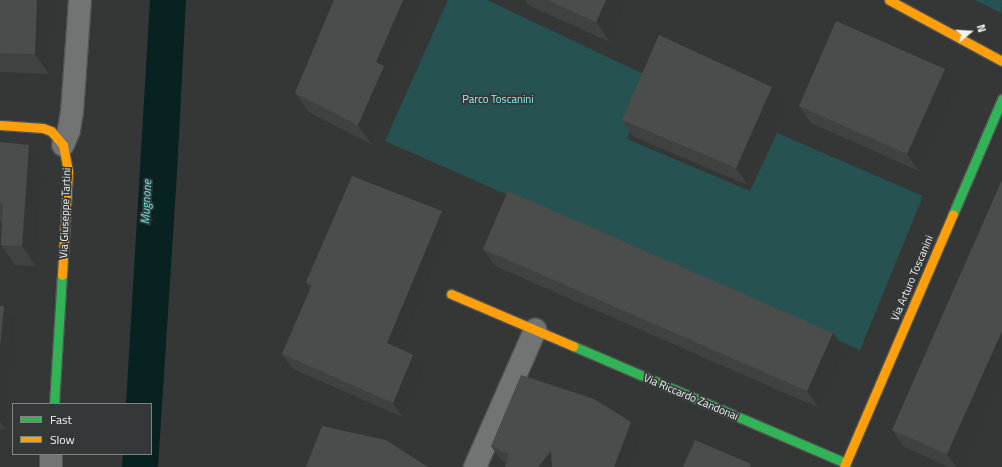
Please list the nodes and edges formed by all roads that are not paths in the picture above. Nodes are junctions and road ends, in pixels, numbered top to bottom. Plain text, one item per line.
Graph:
1 (80, 0) edge
2 (889, 0) edge
3 (1002, 62) edge
4 (1002, 99) edge
5 (0, 125) edge
6 (62, 145) junction
7 (451, 294) dead end
8 (535, 330) junction
9 (54, 403) edge
10 (51, 455) edge
11 (845, 465) edge
12 (50, 467) edge
13 (475, 467) edge

1 - 6 street
2 - 3 street
4 - 11 street, Via Arturo Toscanini
5 - 6 street
6 - 9 street, Via Giuseppe Tartini
7 - 8 street, Via Riccardo Zandonai
8 - 11 street, Via Riccardo Zandonai
8 - 13 street
10 - 12 street

